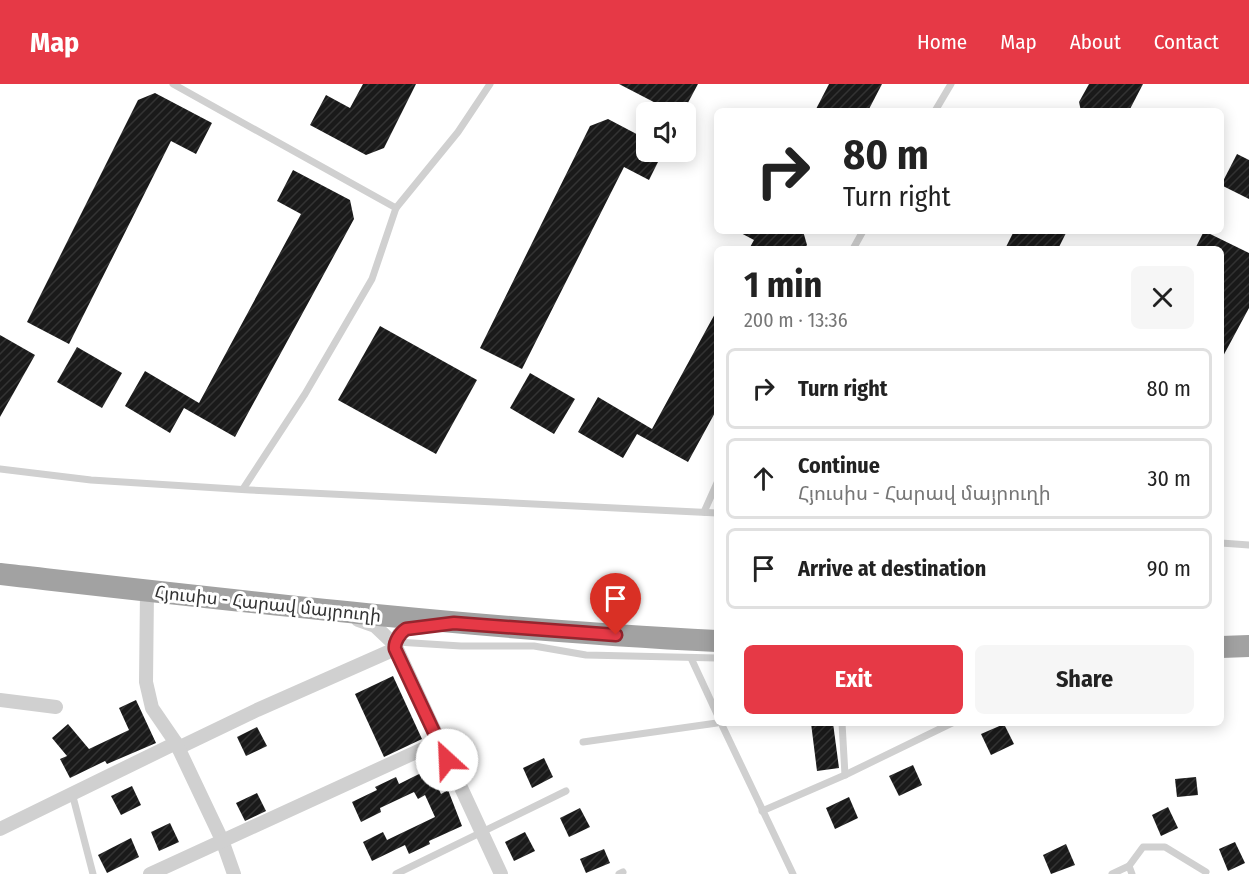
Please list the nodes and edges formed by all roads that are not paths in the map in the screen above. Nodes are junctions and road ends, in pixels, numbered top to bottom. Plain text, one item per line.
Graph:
1 (173, 84) edge
2 (490, 84) edge
3 (951, 84) edge
4 (937, 108) edge
5 (396, 208) junction
6 (0, 469) edge
7 (243, 489) junction
8 (714, 490) edge
9 (704, 512) junction
10 (714, 513) edge
11 (1224, 543) edge
12 (1249, 544) edge
13 (0, 561) edge
14 (0, 574) edge
15 (147, 591) junction
16 (327, 610) junction
17 (454, 623) junction
18 (714, 627) edge
19 (1249, 632) edge
20 (1224, 633) edge
21 (714, 641) edge
22 (396, 645) junction
23 (1249, 646) edge
24 (1224, 647) edge
25 (691, 658) junction
26 (714, 658) edge
27 (0, 700) edge
28 (56, 706) dead end
29 (714, 708) edge
30 (714, 724) edge
31 (720, 726) edge
32 (842, 726) edge
33 (946, 726) edge
34 (438, 742) junction
35 (583, 742) dead end
36 (177, 746) junction
37 (845, 775) junction
38 (566, 791) dead end
39 (72, 793) junction
40 (762, 811) junction
41 (0, 828) edge
42 (481, 833) junction
43 (222, 840) junction
44 (1129, 866) junction
45 (1206, 872) dead end
46 (93, 874) edge
47 (150, 874) edge
48 (234, 874) edge
49 (396, 874) edge
50 (501, 874) edge
51 (793, 874) edge
52 (1112, 874) edge
53 (1132, 874) edge

1 - 5 lane
2 - 5 lane
3 - 4 lane
5 - 7 lane
6 - 7 lane
7 - 9 lane
8 - 9 lane
9 - 10 lane
11 - 12 lane
13 - 18 highway, Հյուսիս - Հարավ մայրուղի
14 - 15 highway, Հյուսիս - Հարավ մայրուղի
15 - 16 highway, Հյուսիս - Հարավ մայրուղի
15 - 36 street
16 - 17 highway, Հյուսիս - Հարավ մայրուղի
16 - 22 street
17 - 21 highway, Հյուսիս - Հարավ մայրուղի
17 - 22 street
19 - 20 highway
22 - 25 lane
22 - 34 street
22 - 36 street
23 - 24 highway
25 - 26 lane
25 - 29 lane
27 - 28 street
30 - 35 lane
31 - 40 lane
32 - 37 lane
33 - 37 lane
34 - 42 street
34 - 43 street
36 - 39 street
36 - 43 street
37 - 40 lane
38 - 42 lane
39 - 41 street
39 - 46 lane
40 - 51 lane
42 - 49 lane
42 - 50 street
43 - 47 street
43 - 48 street
44 - 45 lane
44 - 52 lane
44 - 53 lane

